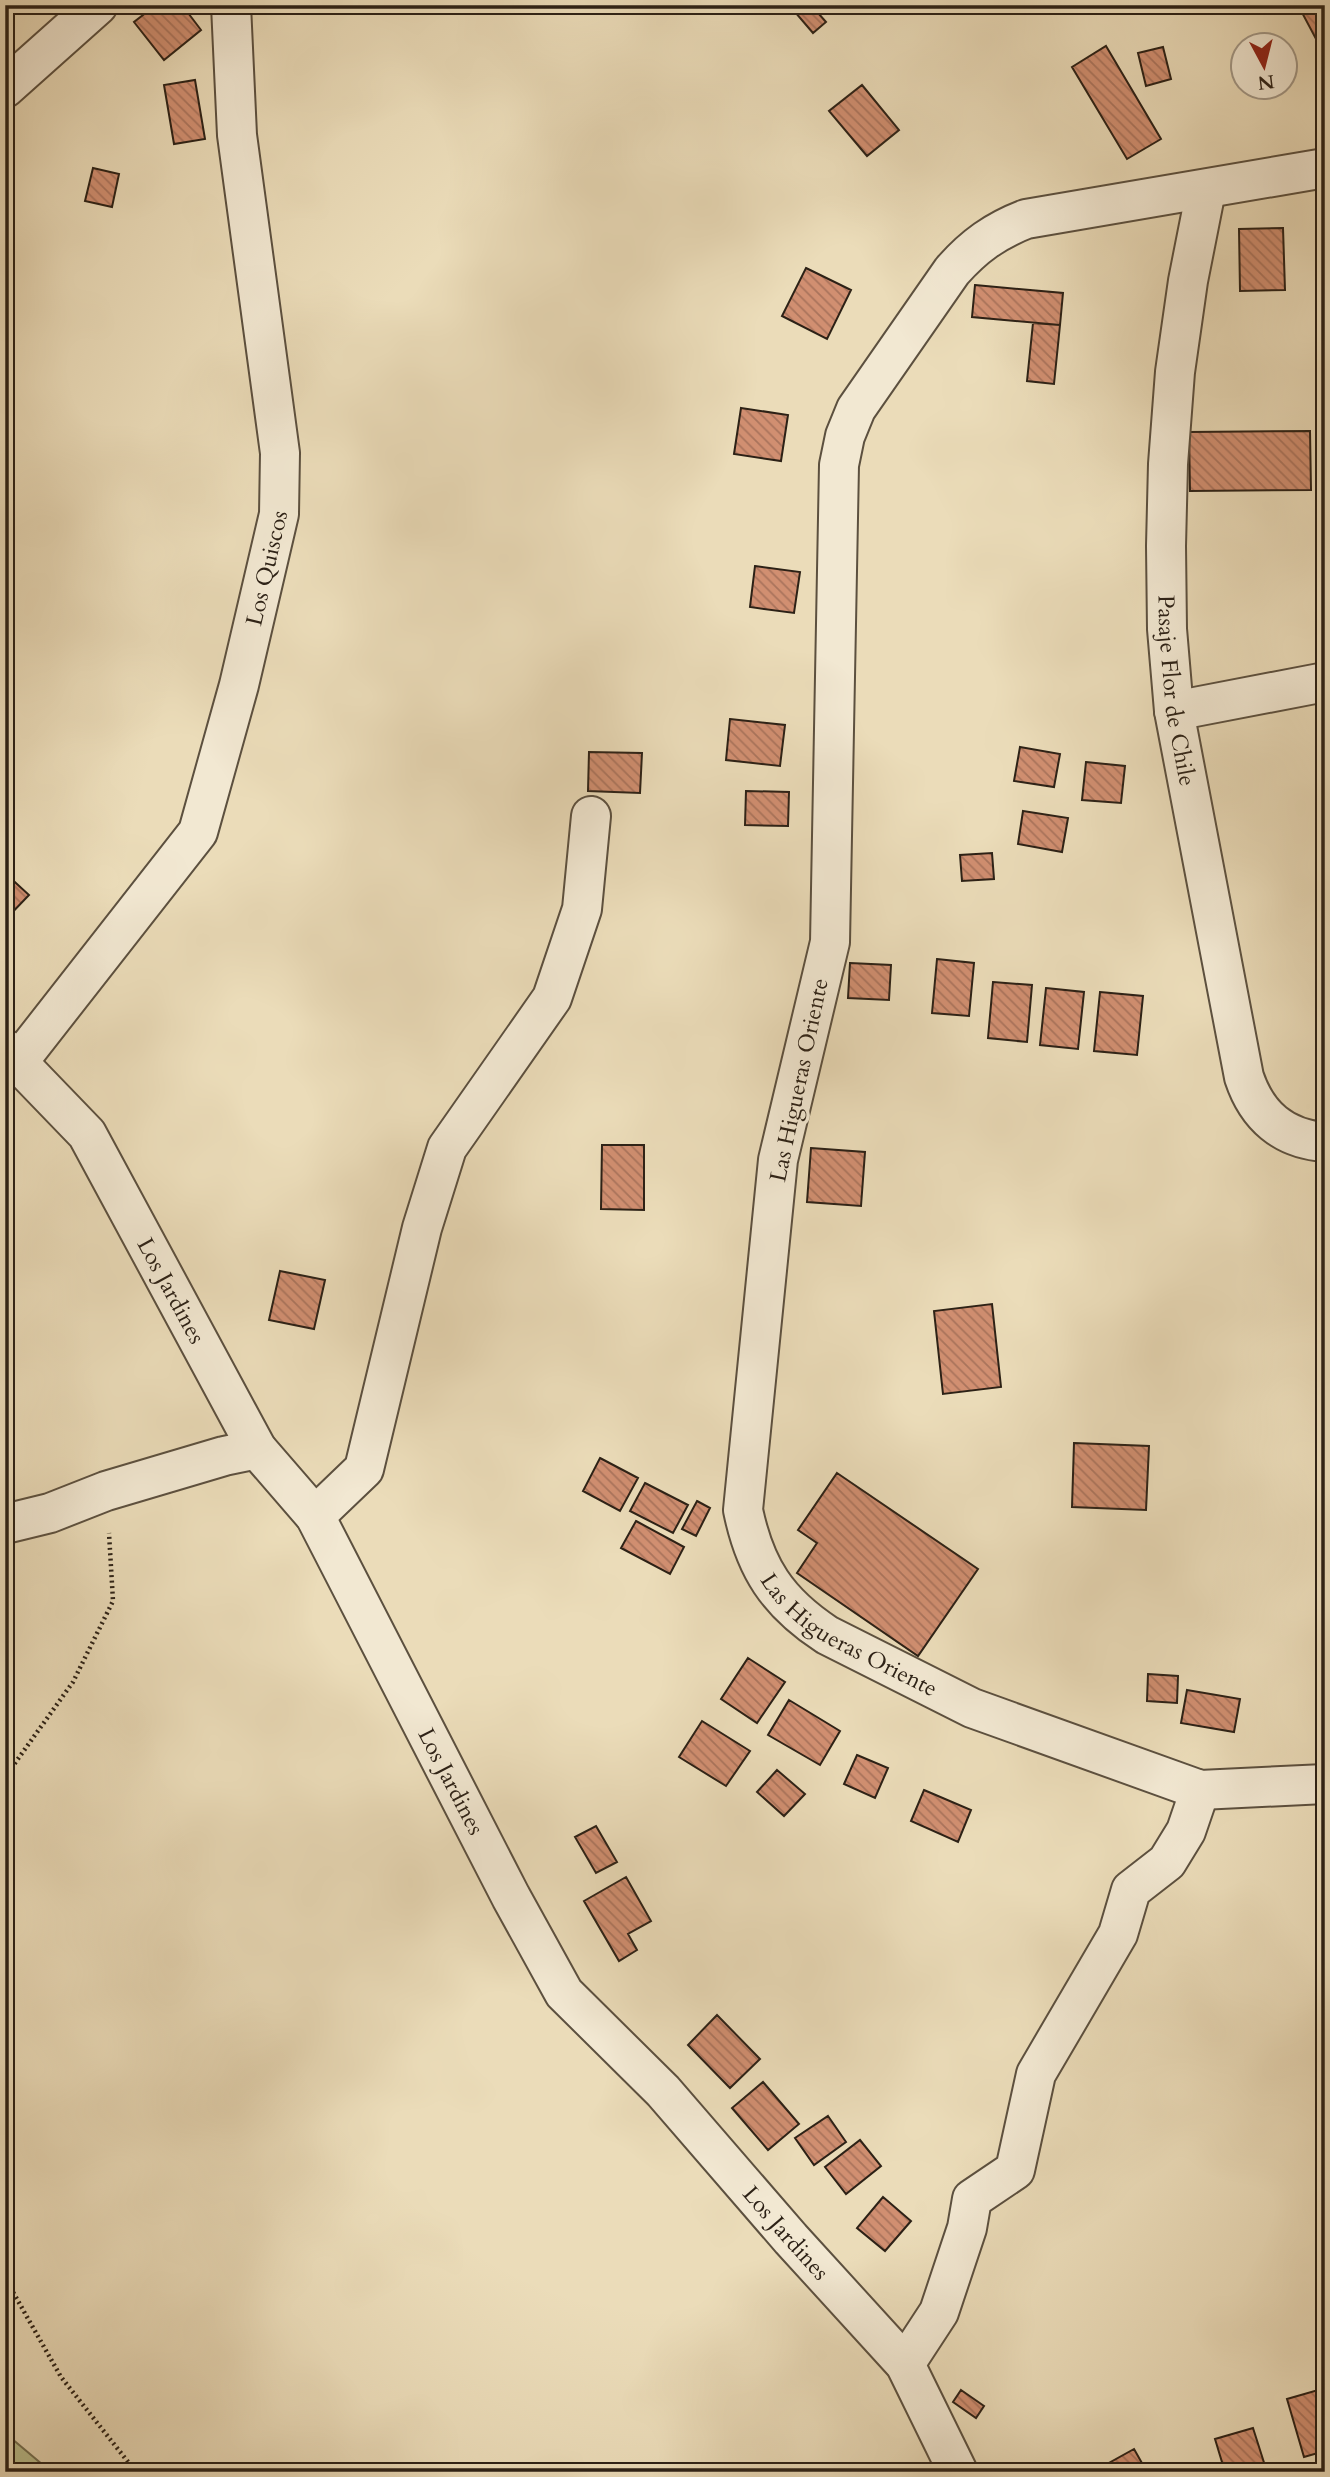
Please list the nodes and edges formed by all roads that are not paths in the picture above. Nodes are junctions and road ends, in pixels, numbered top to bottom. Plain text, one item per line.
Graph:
1 (98, 5) edge
2 (231, 5) edge
3 (5, 88) edge
4 (1325, 168) edge
5 (1206, 190) junction
6 (1325, 682) edge
7 (1174, 711) junction
8 (591, 817) dead end
9 (12, 1056) edge
10 (1325, 1142) edge
11 (257, 1449) junction
12 (315, 1516) junction
13 (5, 1524) edge
14 (1325, 1784) edge
15 (1200, 1790) junction
16 (905, 2364) junction
17 (958, 2472) edge

1 - 3 street
2 - 9 street, Los Quiscos
4 - 5 street, Las Higueras Oriente
5 - 7 street, Pasaje Flor de Chile
5 - 15 street, Las Higueras Oriente
6 - 7 street
7 - 10 street, Pasaje Flor de Chile
8 - 12 street
9 - 11 street, Los Jardines
11 - 12 street, Los Jardines
11 - 13 street
12 - 16 street, Los Jardines
14 - 15 street, Las Higueras Oriente
15 - 16 street
16 - 17 street, Los Jardines

